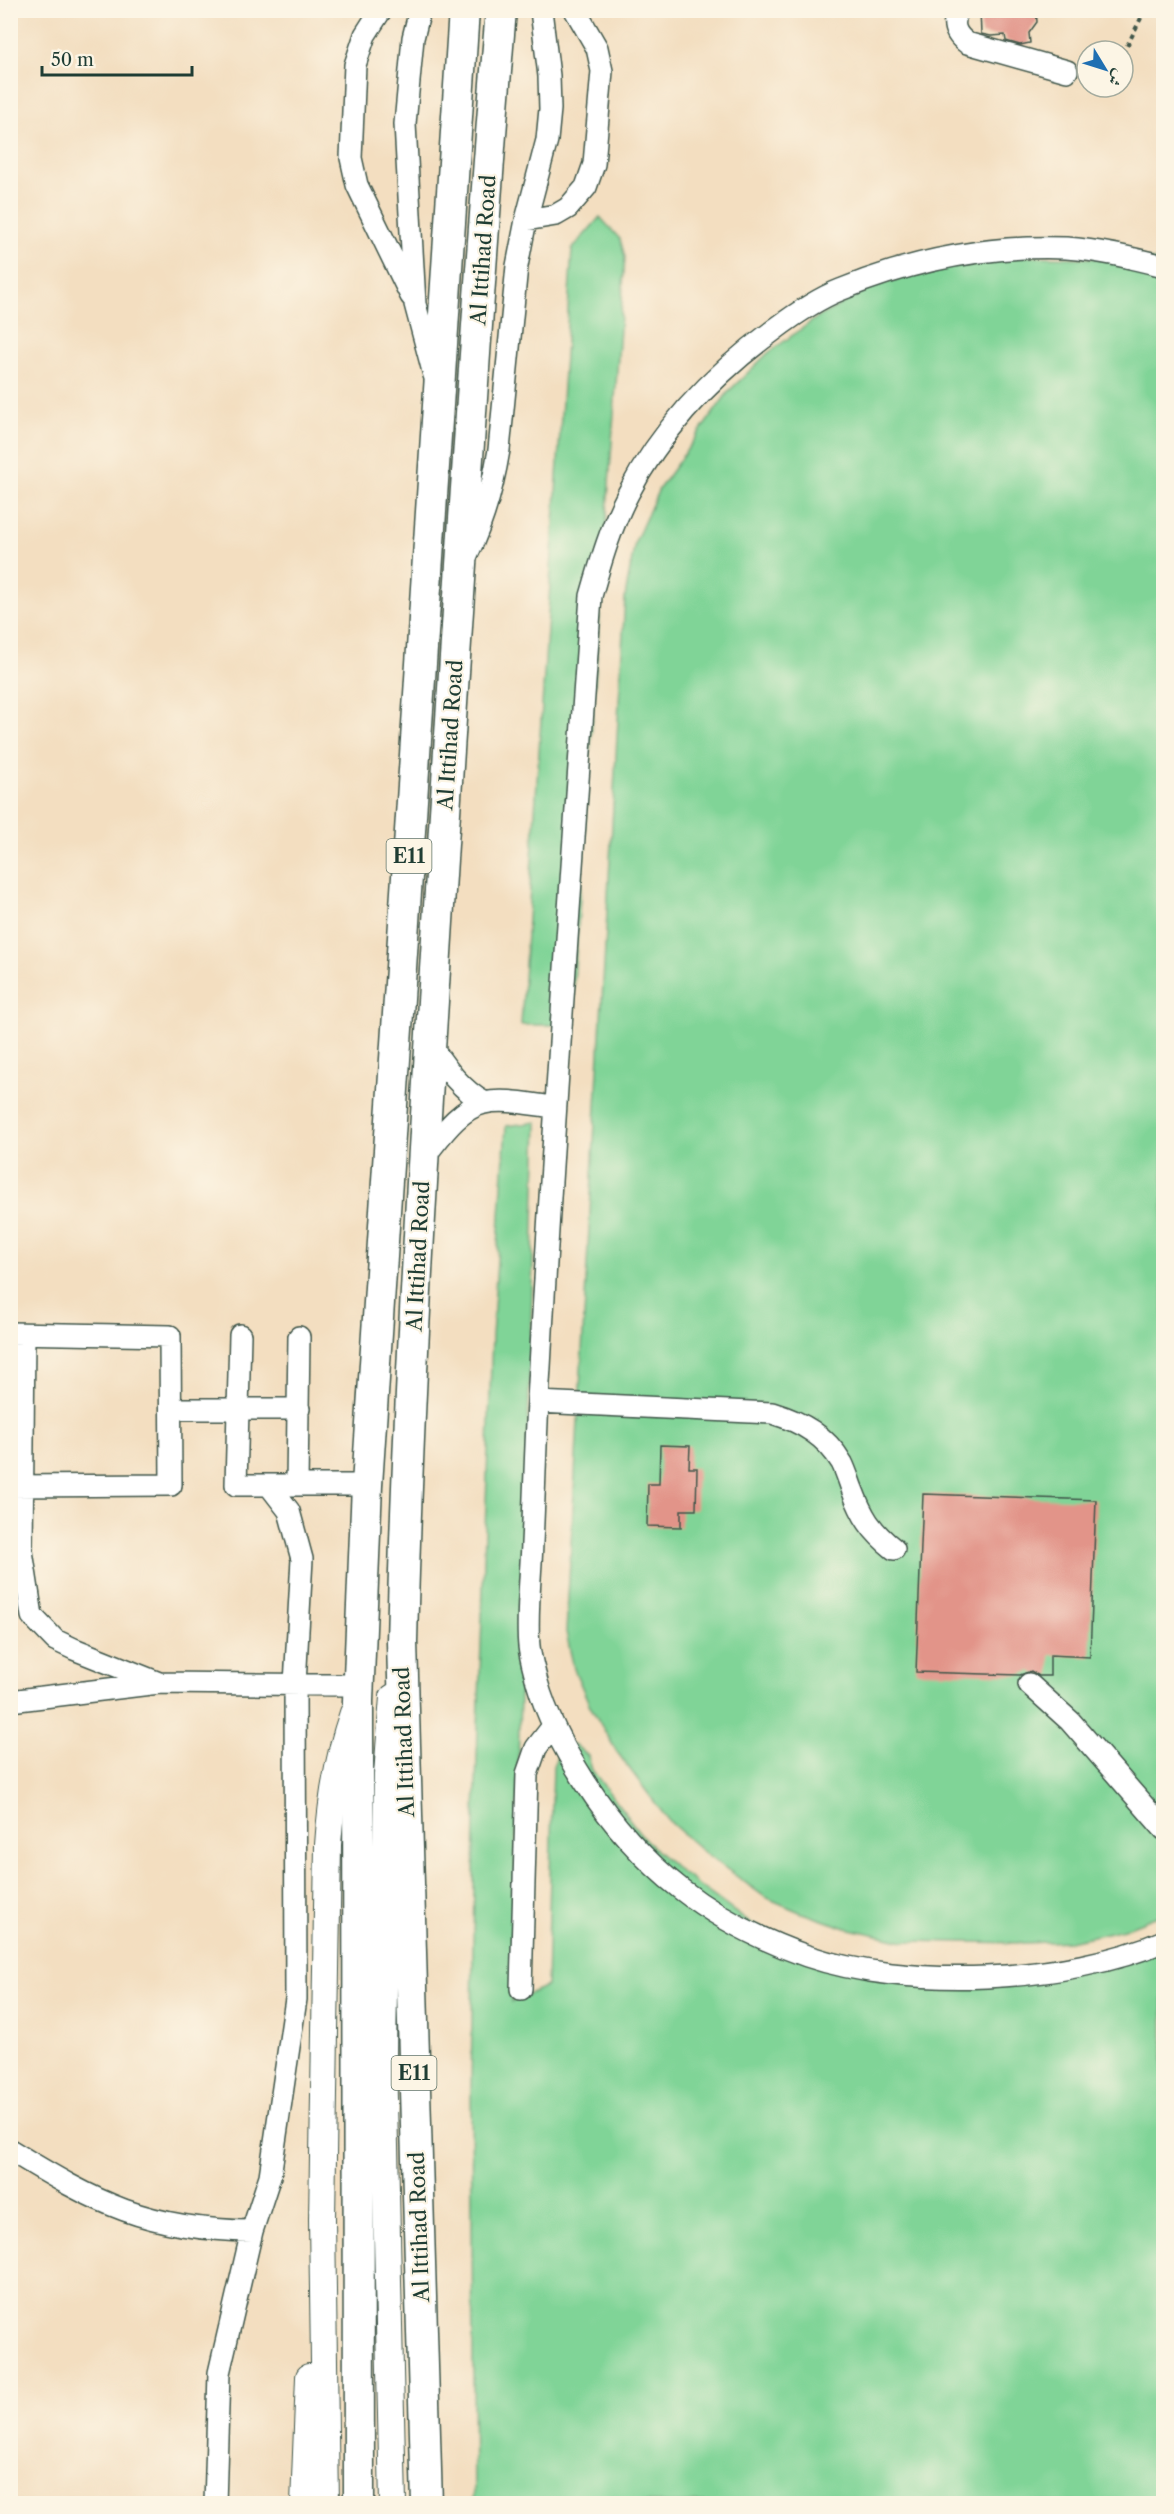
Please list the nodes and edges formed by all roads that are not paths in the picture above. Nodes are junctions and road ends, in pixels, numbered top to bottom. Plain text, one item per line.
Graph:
1 (381, 10) edge
2 (420, 10) edge
3 (464, 10) edge
4 (501, 10) edge
5 (541, 10) edge
6 (575, 10) edge
7 (958, 10) edge
8 (1067, 71) dead end
9 (526, 220) junction
10 (1164, 266) edge
11 (415, 303) junction
12 (439, 393) junction
13 (461, 566) junction
14 (430, 1046) junction
15 (485, 1103) junction
16 (554, 1107) junction
17 (423, 1158) junction
18 (17, 1334) edge
19 (240, 1335) dead end
20 (299, 1337) dead end
21 (538, 1402) junction
22 (171, 1409) junction
23 (239, 1409) junction
24 (299, 1409) junction
25 (297, 1484) junction
26 (270, 1485) junction
27 (367, 1485) junction
28 (17, 1486) edge
29 (894, 1549) dead end
30 (402, 1642) junction
31 (159, 1683) junction
32 (1029, 1683) dead end
33 (295, 1684) junction
34 (358, 1693) junction
35 (10, 1701) edge
36 (553, 1726) junction
37 (1164, 1829) edge
38 (1164, 1941) edge
39 (521, 1989) dead end
40 (10, 2150) edge
41 (322, 2219) junction
42 (252, 2231) junction
43 (424, 2456) junction
44 (214, 2504) edge
45 (304, 2504) edge
46 (326, 2504) edge
47 (359, 2504) edge
48 (393, 2504) edge
49 (426, 2504) edge
50 (436, 2504) edge

1 - 11 street
2 - 11 street
3 - 12 highway, Al Ittihad Road / E11
4 - 13 highway, Al Ittihad Road / E11
5 - 9 street
6 - 9 street
7 - 8 street
9 - 13 street
10 - 16 street
11 - 12 street
12 - 27 highway, Al Ittihad Road / E11
13 - 14 highway, Al Ittihad Road / E11
14 - 15 street
14 - 17 highway, Al Ittihad Road / E11
15 - 16 street
15 - 17 street
16 - 21 street
17 - 30 highway, Al Ittihad Road / E11
18 - 22 street
18 - 28 street
19 - 23 street
20 - 24 street
21 - 29 street
21 - 36 street
22 - 23 street
22 - 28 street
23 - 24 street
23 - 26 street
24 - 25 street
25 - 26 street
25 - 27 street
26 - 33 street
27 - 34 highway, Al Ittihad Road / E11
28 - 31 street
30 - 43 highway, Al Ittihad Road / E11
30 - 48 main road
31 - 33 street
31 - 35 street
32 - 37 street
33 - 34 street
33 - 42 street
34 - 41 main road
34 - 47 highway, Al Ittihad Road / E11
36 - 38 street
36 - 39 street
40 - 42 street
41 - 45 main road
41 - 46 main road
42 - 44 street
43 - 49 highway, Al Ittihad Road / E11
43 - 50 street

